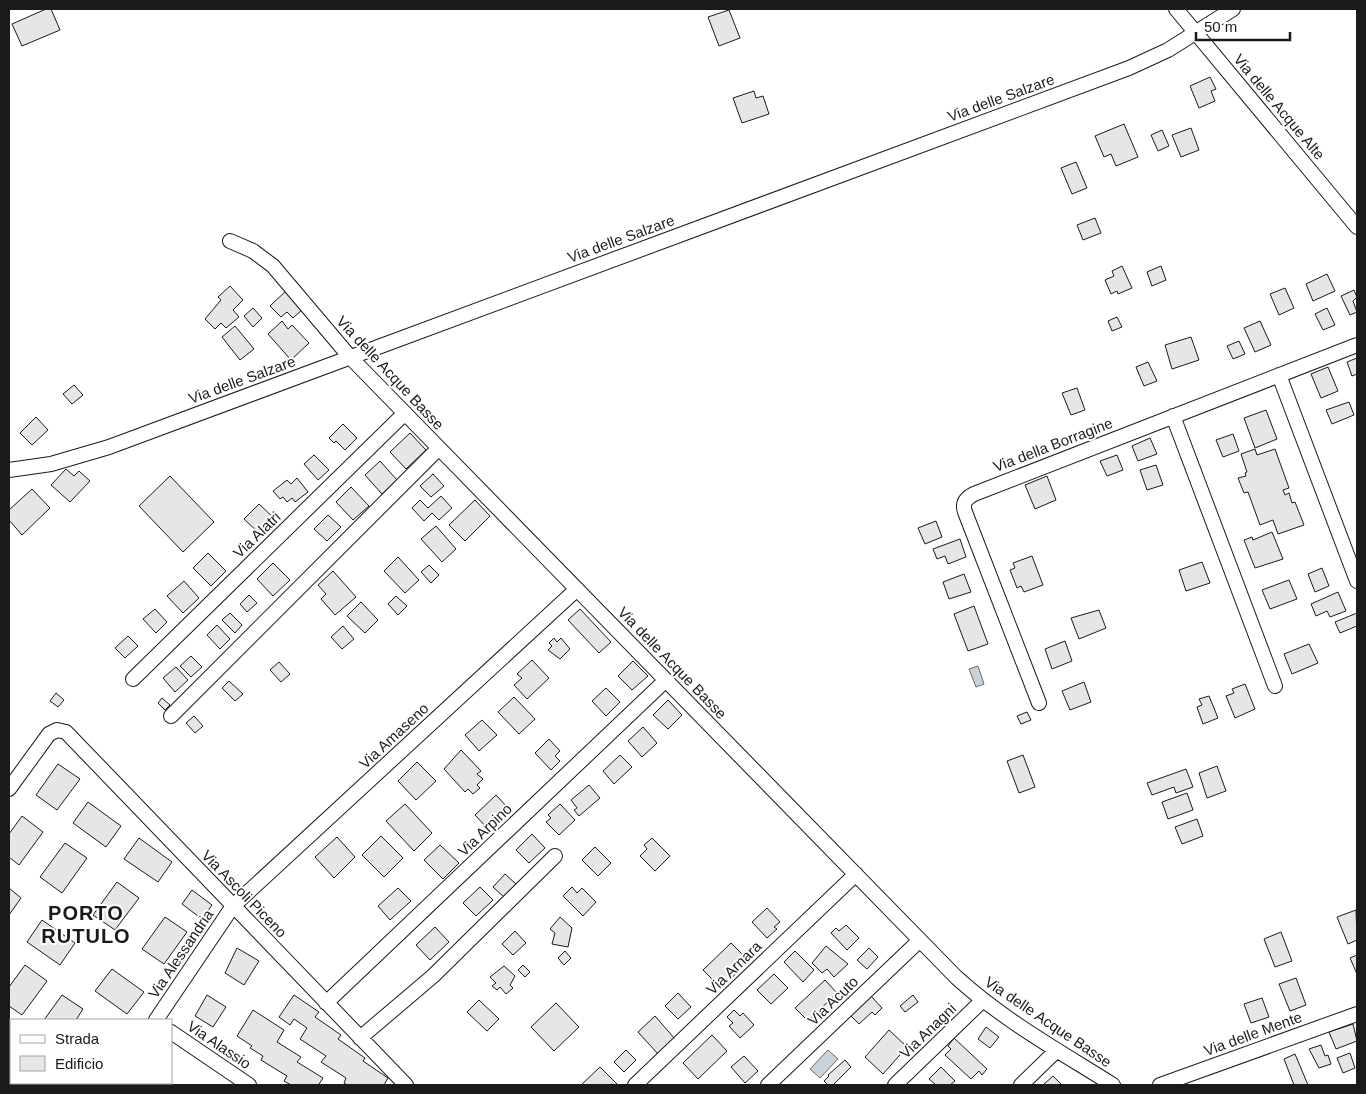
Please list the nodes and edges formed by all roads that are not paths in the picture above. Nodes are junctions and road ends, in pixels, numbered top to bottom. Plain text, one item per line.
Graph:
1 (1176, 9) edge
2 (1233, 9) edge
3 (1196, 32) junction
4 (1357, 227) edge
5 (230, 240) dead end
6 (1357, 345) edge
7 (350, 357) junction
8 (1279, 376) junction
9 (405, 413) junction
10 (1173, 416) junction
11 (439, 448) junction
12 (9, 470) edge
13 (1357, 581) edge
14 (577, 589) junction
15 (132, 679) dead end
16 (666, 680) junction
17 (1276, 686) dead end
18 (1039, 703) dead end
19 (171, 716) dead end
20 (9, 789) edge
21 (555, 856) dead end
22 (856, 874) junction
23 (233, 906) junction
24 (920, 940) junction
25 (983, 1000) junction
26 (326, 1003) junction
27 (1357, 1014) edge
28 (157, 1019) edge
29 (172, 1033) edge
30 (360, 1038) junction
31 (1057, 1050) junction
32 (249, 1085) edge
33 (406, 1085) edge
34 (635, 1085) edge
35 (768, 1085) edge
36 (895, 1085) edge
37 (1021, 1085) edge
38 (1113, 1085) edge
39 (1160, 1085) edge

1 - 3 street, Via delle Acque Alte
2 - 3 street, Via delle Salzare
3 - 4 street, Via delle Acque Alte
3 - 7 street, Via delle Salzare
5 - 7 street, Via delle Acque Basse
6 - 8 street, Via della Borragine
7 - 9 street, Via delle Acque Basse
7 - 12 street, Via delle Salzare
8 - 10 street, Via della Borragine
8 - 13 street
9 - 11 street, Via delle Acque Basse
9 - 15 street, Via Alatri
10 - 17 street
10 - 18 street, Via della Borragine
11 - 14 street, Via delle Acque Basse
11 - 19 street
14 - 16 street, Via delle Acque Basse
14 - 23 street, Via Amaseno
16 - 22 street, Via delle Acque Basse
16 - 26 street, Via Arpino
20 - 23 street, Via Ascoli Piceno
21 - 30 street
22 - 24 street, Via delle Acque Basse
22 - 34 street, Via Arnara
23 - 26 street, Via Ascoli Piceno
23 - 28 street, Via Alessandria
24 - 25 street, Via delle Acque Basse
24 - 35 street, Via Acuto
25 - 31 street, Via delle Acque Basse
25 - 36 street, Via Anagni
26 - 30 street, Via Ascoli Piceno
27 - 39 street, Via delle Mente
29 - 32 street, Via Alassio
30 - 33 street, Via Ascoli Piceno
31 - 37 street
31 - 38 street, Via delle Acque Basse

